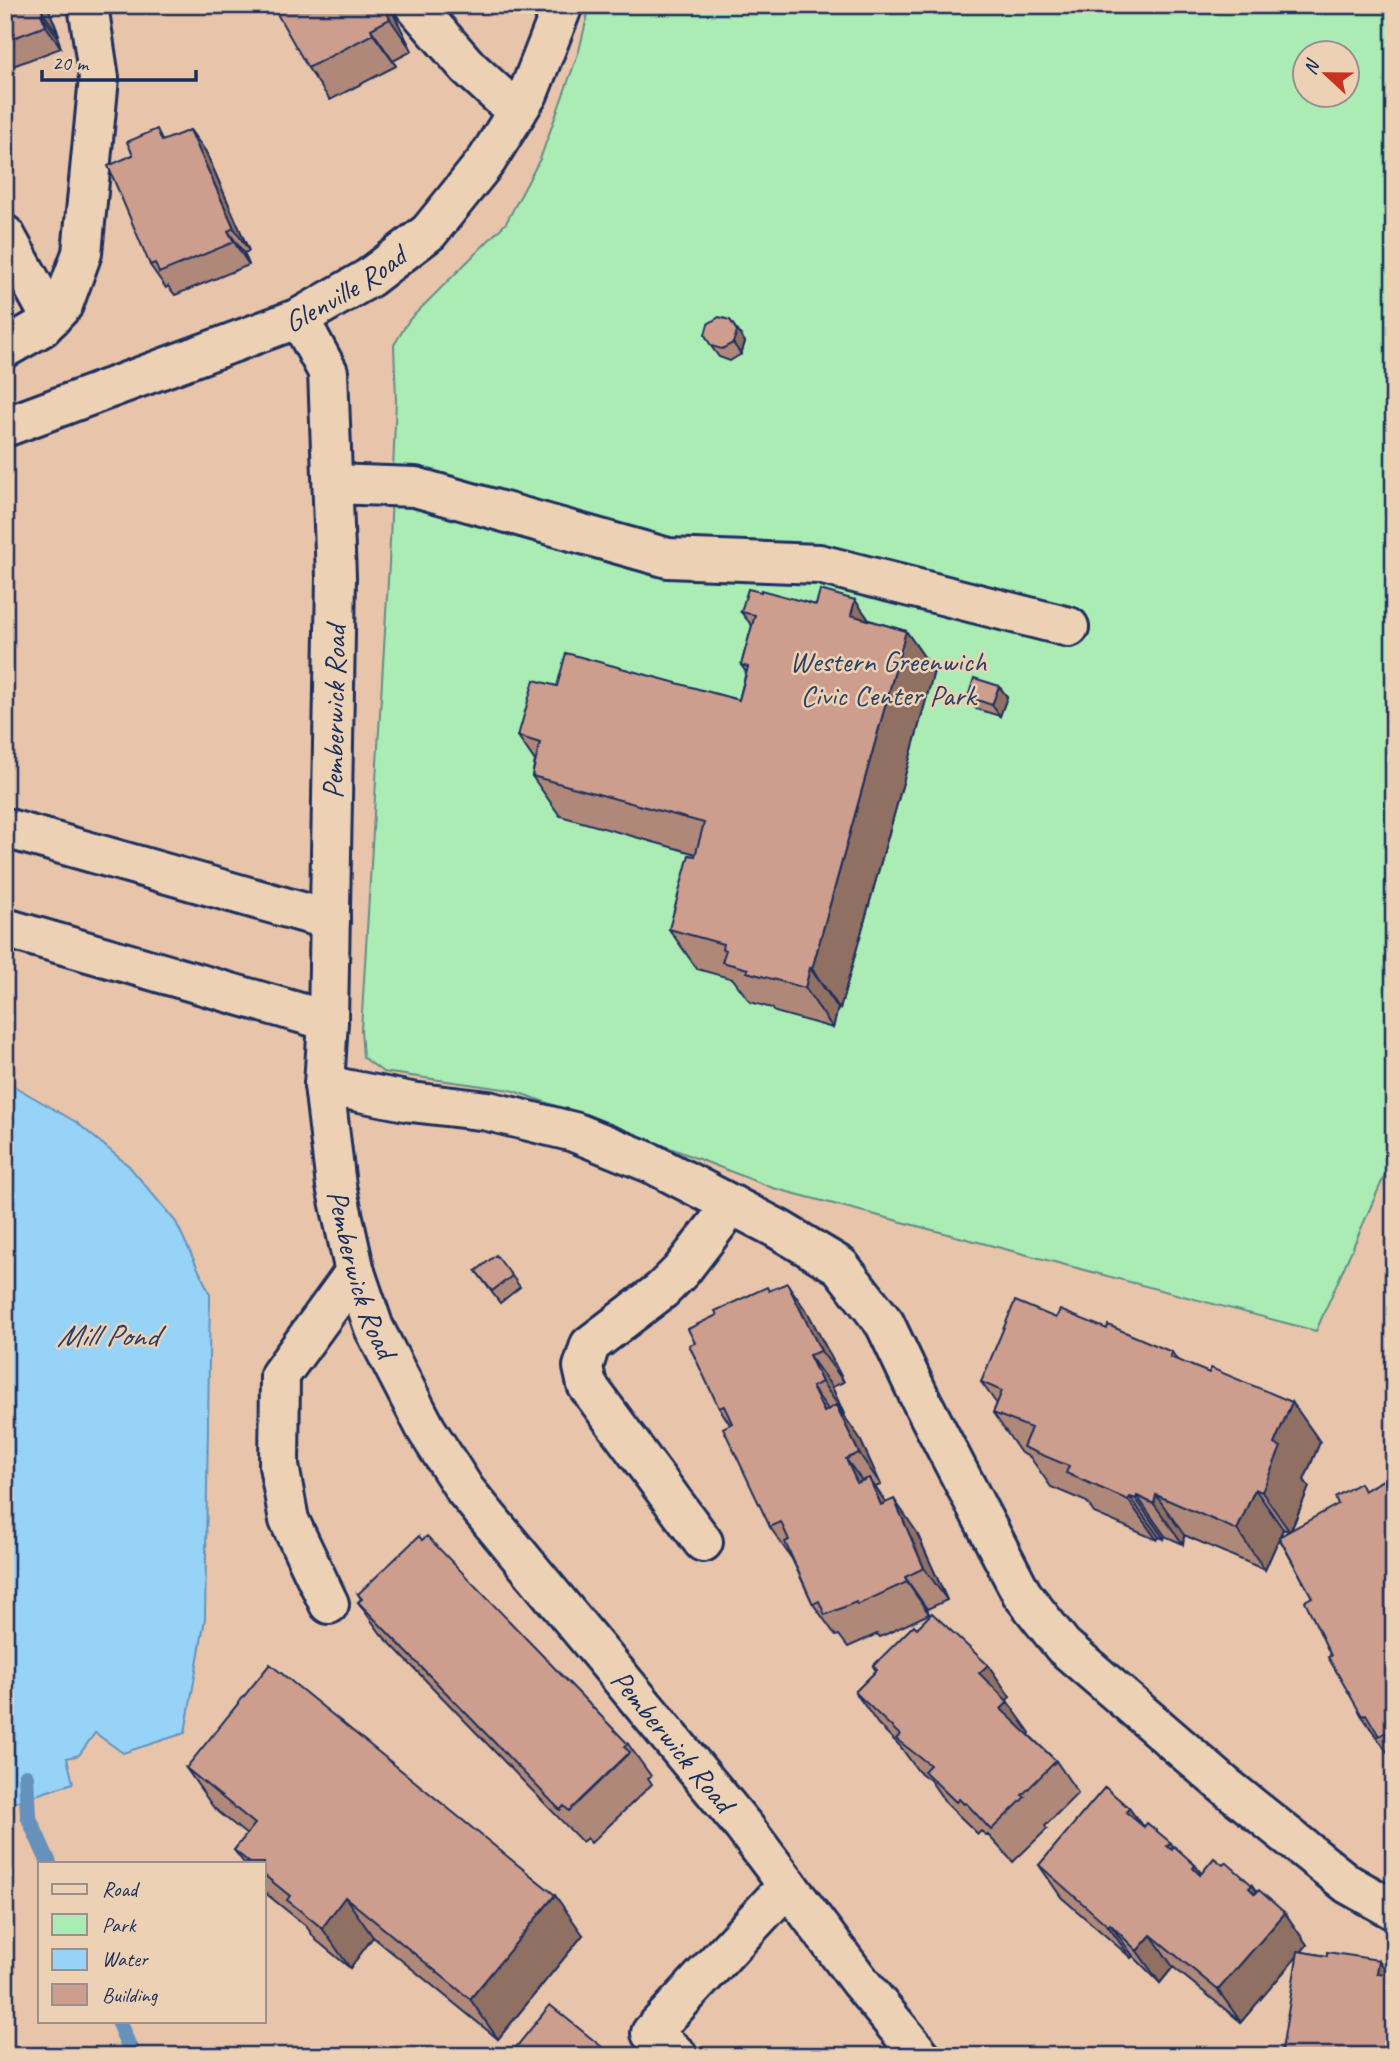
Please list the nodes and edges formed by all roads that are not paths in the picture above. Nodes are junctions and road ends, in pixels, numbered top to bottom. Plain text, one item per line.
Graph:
1 (88, 5) edge
2 (414, 5) edge
3 (563, 5) edge
4 (517, 112) junction
5 (5, 235) edge
6 (51, 318) junction
7 (299, 318) junction
8 (5, 348) edge
9 (5, 427) edge
10 (332, 484) junction
11 (1069, 627) dead end
12 (5, 828) edge
13 (330, 919) junction
14 (5, 928) edge
15 (328, 1021) junction
16 (324, 1085) junction
17 (732, 1205) junction
18 (355, 1272) junction
19 (703, 1542) dead end
20 (329, 1604) dead end
21 (788, 1885) junction
22 (1394, 1910) edge
23 (678, 2056) edge
24 (920, 2056) edge

1 - 6 street
2 - 4 street
3 - 4 street, Glenville Road
4 - 7 street, Glenville Road
5 - 6 street
6 - 8 street
7 - 9 street, Glenville Road
7 - 10 street, Pemberwick Road
10 - 11 street
10 - 13 street, Pemberwick Road
12 - 13 street
13 - 15 street, Pemberwick Road
14 - 15 street
15 - 16 street, Pemberwick Road
16 - 17 street
16 - 18 street, Pemberwick Road
17 - 19 street
17 - 22 street
18 - 20 street
18 - 21 street, Pemberwick Road
21 - 23 street
21 - 24 street, Pemberwick Road

